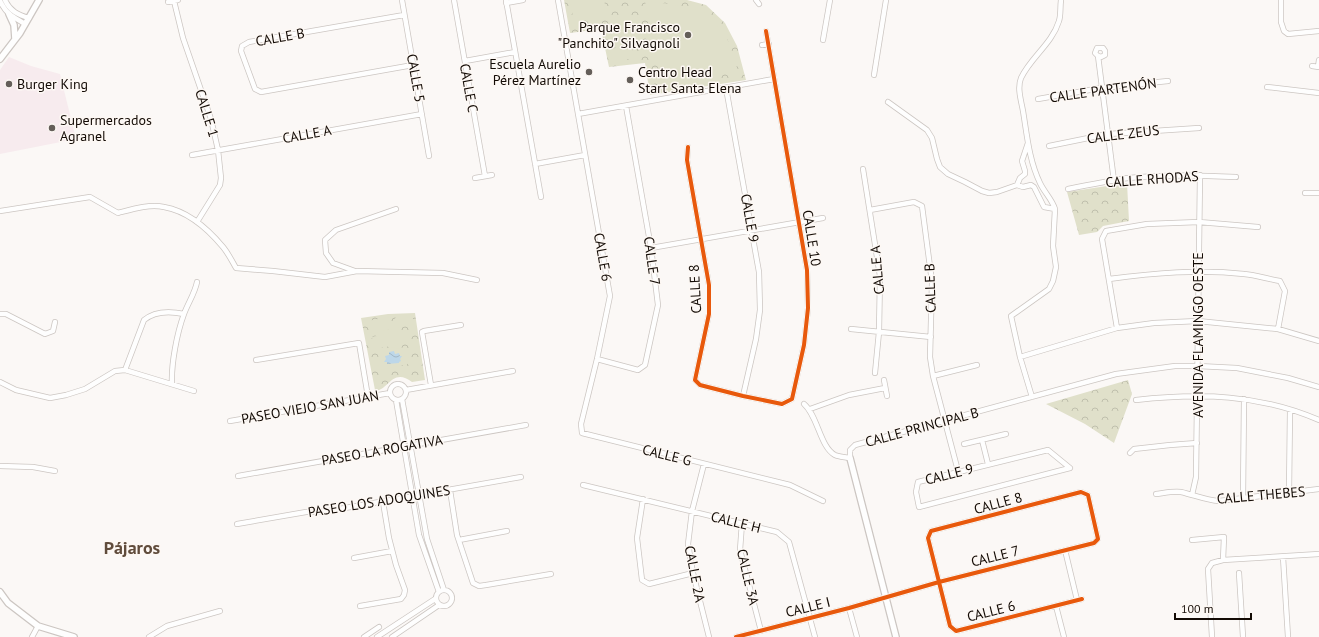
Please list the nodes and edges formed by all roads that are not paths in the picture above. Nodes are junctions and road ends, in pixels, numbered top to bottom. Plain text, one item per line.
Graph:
1 (5, 0) edge
2 (40, 0) edge
3 (176, 0) edge
4 (402, 0) edge
5 (454, 0) edge
6 (523, 0) edge
7 (558, 0) edge
8 (830, 0) edge
9 (886, 0) edge
10 (1061, 0) edge
11 (1281, 0) edge
12 (0, 1) edge
13 (168, 2) dead end
14 (506, 2) edge
15 (9, 14) junction
16 (404, 15) junction
17 (29, 18) junction
18 (25, 24) junction
19 (766, 31) dead end
20 (1319, 31) edge
21 (15, 39) junction
22 (823, 40) dead end
23 (768, 44) junction
24 (762, 45) dead end
25 (515, 52) junction
26 (1098, 56) dead end
27 (0, 59) edge
28 (1319, 60) edge
29 (465, 61) junction
30 (413, 65) junction
31 (1312, 66) dead end
32 (1318, 67) edge
33 (874, 75) dead end
34 (774, 79) junction
35 (1168, 81) dead end
36 (1267, 87) dead end
37 (726, 88) junction
38 (1101, 88) junction
39 (1319, 93) edge
40 (1038, 99) dead end
41 (888, 102) dead end
42 (626, 106) junction
43 (422, 114) junction
44 (578, 114) junction
45 (1199, 128) dead end
46 (1108, 134) junction
47 (1028, 143) junction
48 (1049, 146) dead end
49 (688, 147) dead end
50 (218, 150) junction
51 (192, 155) dead end
52 (586, 155) junction
53 (429, 156) dead end
54 (535, 164) junction
55 (864, 169) dead end
56 (492, 175) dead end
57 (1200, 175) junction
58 (485, 176) junction
59 (1236, 176) dead end
60 (475, 178) dead end
61 (1114, 181) junction
62 (1017, 185) junction
63 (1068, 189) dead end
64 (1305, 193) dead end
65 (1319, 193) edge
66 (541, 197) dead end
67 (396, 209) dead end
68 (1055, 209) junction
69 (870, 210) junction
70 (0, 211) edge
71 (823, 218) dead end
72 (197, 222) junction
73 (799, 222) junction
74 (1199, 222) junction
75 (1258, 227) dead end
76 (752, 231) junction
77 (701, 239) junction
78 (651, 248) junction
79 (357, 271) junction
80 (1198, 272) junction
81 (1110, 279) junction
82 (477, 280) dead end
83 (197, 282) dead end
84 (0, 314) edge
85 (184, 314) junction
86 (1198, 321) junction
87 (55, 322) dead end
88 (461, 325) dead end
89 (1117, 328) junction
90 (851, 329) dead end
91 (1278, 329) junction
92 (879, 332) junction
93 (931, 337) junction
94 (1319, 341) edge
95 (1020, 356) junction
96 (597, 359) junction
97 (256, 360) dead end
98 (977, 365) dead end
99 (1198, 366) junction
100 (125, 370) junction
101 (513, 371) dead end
102 (876, 373) dead end
103 (933, 376) junction
104 (884, 380) dead end
105 (0, 382) edge
106 (172, 384) junction
107 (431, 386) junction
108 (1319, 387) edge
109 (885, 388) junction
110 (406, 390) junction
111 (194, 391) dead end
112 (390, 393) junction
113 (368, 396) junction
114 (743, 396) junction
115 (887, 396) dead end
116 (1197, 396) junction
117 (1032, 397) junction
118 (402, 399) junction
119 (1244, 399) junction
120 (396, 400) junction
121 (1136, 400) dead end
122 (804, 404) dead end
123 (810, 409) junction
124 (1290, 410) junction
125 (1319, 420) edge
126 (230, 421) dead end
127 (945, 421) junction
128 (526, 425) dead end
129 (1006, 434) dead end
130 (982, 440) junction
131 (1197, 443) junction
132 (964, 444) dead end
133 (411, 445) junction
134 (404, 446) junction
135 (1130, 453) dead end
136 (850, 458) junction
137 (704, 464) junction
138 (988, 464) junction
139 (0, 466) edge
140 (55, 470) dead end
141 (958, 471) junction
142 (238, 476) dead end
143 (522, 477) dead end
144 (584, 484) dead end
145 (1319, 489) edge
146 (450, 490) junction
147 (1290, 493) junction
148 (1156, 494) dead end
149 (419, 495) junction
150 (1192, 495) junction
151 (413, 496) junction
152 (1243, 498) junction
153 (643, 499) junction
154 (823, 501) dead end
155 (383, 502) junction
156 (692, 511) junction
157 (742, 523) junction
158 (237, 524) dead end
159 (1095, 529) joint
160 (507, 531) dead end
161 (459, 540) junction
162 (1192, 540) dead end
163 (1065, 550) junction
164 (392, 551) junction
165 (1319, 554) edge
166 (1283, 557) junction
167 (354, 558) dead end
168 (1223, 560) junction
169 (693, 573) junction
170 (1239, 573) dead end
171 (551, 574) dead end
172 (939, 582) junction
173 (444, 590) junction
174 (0, 592) edge
175 (439, 592) junction
176 (886, 597) junction
177 (435, 599) junction
178 (439, 605) junction
179 (360, 606) dead end
180 (1056, 606) junction
181 (849, 608) junction
182 (220, 611) dead end
183 (810, 618) junction
184 (38, 626) junction
185 (379, 628) dead end
186 (761, 631) junction
187 (32, 637) edge
188 (74, 637) edge
189 (149, 637) edge
190 (364, 637) edge
191 (376, 637) edge
192 (392, 637) edge
193 (709, 637) edge
194 (736, 637) edge
195 (815, 637) edge
196 (857, 637) edge
197 (896, 637) edge
198 (1064, 637) edge
199 (1212, 637) edge
200 (1243, 637) edge
201 (1288, 637) edge

1 - 17 street
2 - 17 street
3 - 13 street
3 - 50 street, CALLE 1
4 - 16 street, CALLE 5
5 - 29 street, CALLE C
6 - 14 street
7 - 44 street, CALLE 6
8 - 22 street
9 - 33 street
10 - 47 street
11 - 20 street
12 - 15 street
14 - 25 street
15 - 18 street
15 - 21 street
16 - 30 street, CALLE 5
16 - 30 street, CALLE B
17 - 18 street
18 - 21 street
19 - 23 street, CALLE 10
21 - 27 street
23 - 24 street
23 - 34 street, CALLE 10
25 - 29 street
25 - 54 street
26 - 38 street
28 - 32 street
29 - 58 street, CALLE C
30 - 43 street, CALLE 5
31 - 32 street
34 - 37 street
34 - 73 street, CALLE 10
35 - 38 street, CALLE PARTENÓN
36 - 39 street
37 - 42 street
37 - 76 street, CALLE 9
38 - 40 street, CALLE PARTENÓN
38 - 46 street
41 - 62 street
42 - 44 street
42 - 78 street, CALLE 7
43 - 50 street, CALLE A
43 - 53 street, CALLE 5
44 - 52 street, CALLE 6
45 - 46 street, CALLE ZEUS
46 - 48 street, CALLE ZEUS
46 - 61 street
47 - 62 street
47 - 68 street
49 - 77 street, CALLE 8
50 - 51 street, CALLE A
50 - 72 street, CALLE 1
52 - 54 street
52 - 96 street, CALLE 6
54 - 66 street
55 - 69 street, CALLE A
56 - 58 street
57 - 59 street, CALLE RHODAS
57 - 61 street, CALLE RHODAS
57 - 74 street, AVENIDA FLAMINGO OESTE
58 - 60 street
61 - 63 street, CALLE RHODAS
62 - 68 street
64 - 65 street
67 - 79 street
68 - 95 street
69 - 92 street, CALLE A
69 - 93 street, CALLE B
70 - 72 street
71 - 73 street
72 - 79 street
73 - 76 street
73 - 114 street, CALLE 10
74 - 75 street
74 - 80 street, AVENIDA FLAMINGO OESTE
74 - 81 street
76 - 77 street
76 - 114 street, CALLE 9
77 - 78 street
77 - 114 street, CALLE 8
78 - 96 street, CALLE 7
79 - 82 street
80 - 81 street
80 - 86 street, AVENIDA FLAMINGO OESTE
80 - 91 street
81 - 89 street
83 - 85 street
84 - 87 street
85 - 100 street
85 - 106 street
86 - 89 street
86 - 91 street
86 - 99 street, AVENIDA FLAMINGO OESTE
88 - 107 street
89 - 95 street
90 - 92 street
91 - 94 street
92 - 93 street
92 - 102 street, CALLE A
93 - 103 street, CALLE B
95 - 117 street
96 - 137 street, CALLE G
97 - 113 street
98 - 103 street
99 - 108 street, CALLE PRINCIPAL B
99 - 116 street, AVENIDA FLAMINGO OESTE
99 - 117 street, CALLE PRINCIPAL B
100 - 105 street
100 - 106 street
101 - 107 street, PASEO VIEJO SAN JUAN
103 - 127 street, CALLE B
104 - 109 street
106 - 111 street
107 - 110 street, PASEO VIEJO SAN JUAN
109 - 115 street
109 - 123 street
110 - 112 street, PASEO VIEJO SAN JUAN
110 - 118 street
112 - 113 street, PASEO VIEJO SAN JUAN
112 - 120 street, PASEO VIEJO SAN JUAN
113 - 126 street, PASEO VIEJO SAN JUAN
116 - 119 street
116 - 121 street
116 - 131 street, AVENIDA FLAMINGO OESTE
117 - 127 street, CALLE PRINCIPAL B
118 - 120 street, PASEO VIEJO SAN JUAN
118 - 133 street
119 - 124 street
119 - 152 street
120 - 134 street
122 - 123 street
123 - 136 street
124 - 125 street
124 - 147 street
127 - 136 street, CALLE PRINCIPAL B
127 - 141 street
128 - 133 street, PASEO LA ROGATIVA
129 - 130 street
130 - 132 street
130 - 138 street
131 - 135 street
131 - 150 street, AVENIDA FLAMINGO OESTE
133 - 134 street, PASEO LA ROGATIVA
133 - 149 street
134 - 142 street, PASEO LA ROGATIVA
134 - 151 street
136 - 176 street
137 - 154 street, CALLE G
137 - 156 street, CALLE 2A
138 - 141 street, CALLE 9
138 - 141 street, CALLE 9
139 - 140 street
143 - 146 street, PASEO LOS ADOQUINES
144 - 153 street, CALLE H
145 - 147 street, CALLE THEBES
146 - 149 street, PASEO LOS ADOQUINES
146 - 161 street
147 - 152 street, CALLE THEBES
148 - 150 street, CALLE THEBES
149 - 151 street, PASEO LOS ADOQUINES
149 - 173 street
150 - 152 street, CALLE THEBES
151 - 155 street, PASEO LOS ADOQUINES
151 - 175 street
153 - 156 street, CALLE H
153 - 169 street
155 - 158 street, PASEO LOS ADOQUINES
155 - 164 street
156 - 157 street, CALLE H
156 - 169 street, CALLE 2A
157 - 183 street, CALLE H
157 - 186 street, CALLE 3A
159 - 163 street, CALLE 7
159 - 172 street, CALLE 8
160 - 161 street
161 - 171 street
162 - 168 street
163 - 172 street, CALLE 7
163 - 180 street, CALLE 6
164 - 167 street
164 - 179 street
165 - 166 street
166 - 168 street
166 - 201 street
168 - 199 street
169 - 193 street, CALLE 2A
170 - 200 street
172 - 176 street, CALLE 7
172 - 180 street, CALLE 6
173 - 175 street
173 - 178 street
174 - 184 street
175 - 177 street
176 - 181 street, CALLE I
176 - 197 street
177 - 178 street
177 - 191 street
178 - 192 street
180 - 198 street
181 - 183 street, CALLE I
181 - 196 street
182 - 189 street
183 - 186 street, CALLE I
183 - 195 street, CALLE H
184 - 187 street
184 - 188 street
185 - 190 street
186 - 194 street, CALLE I

